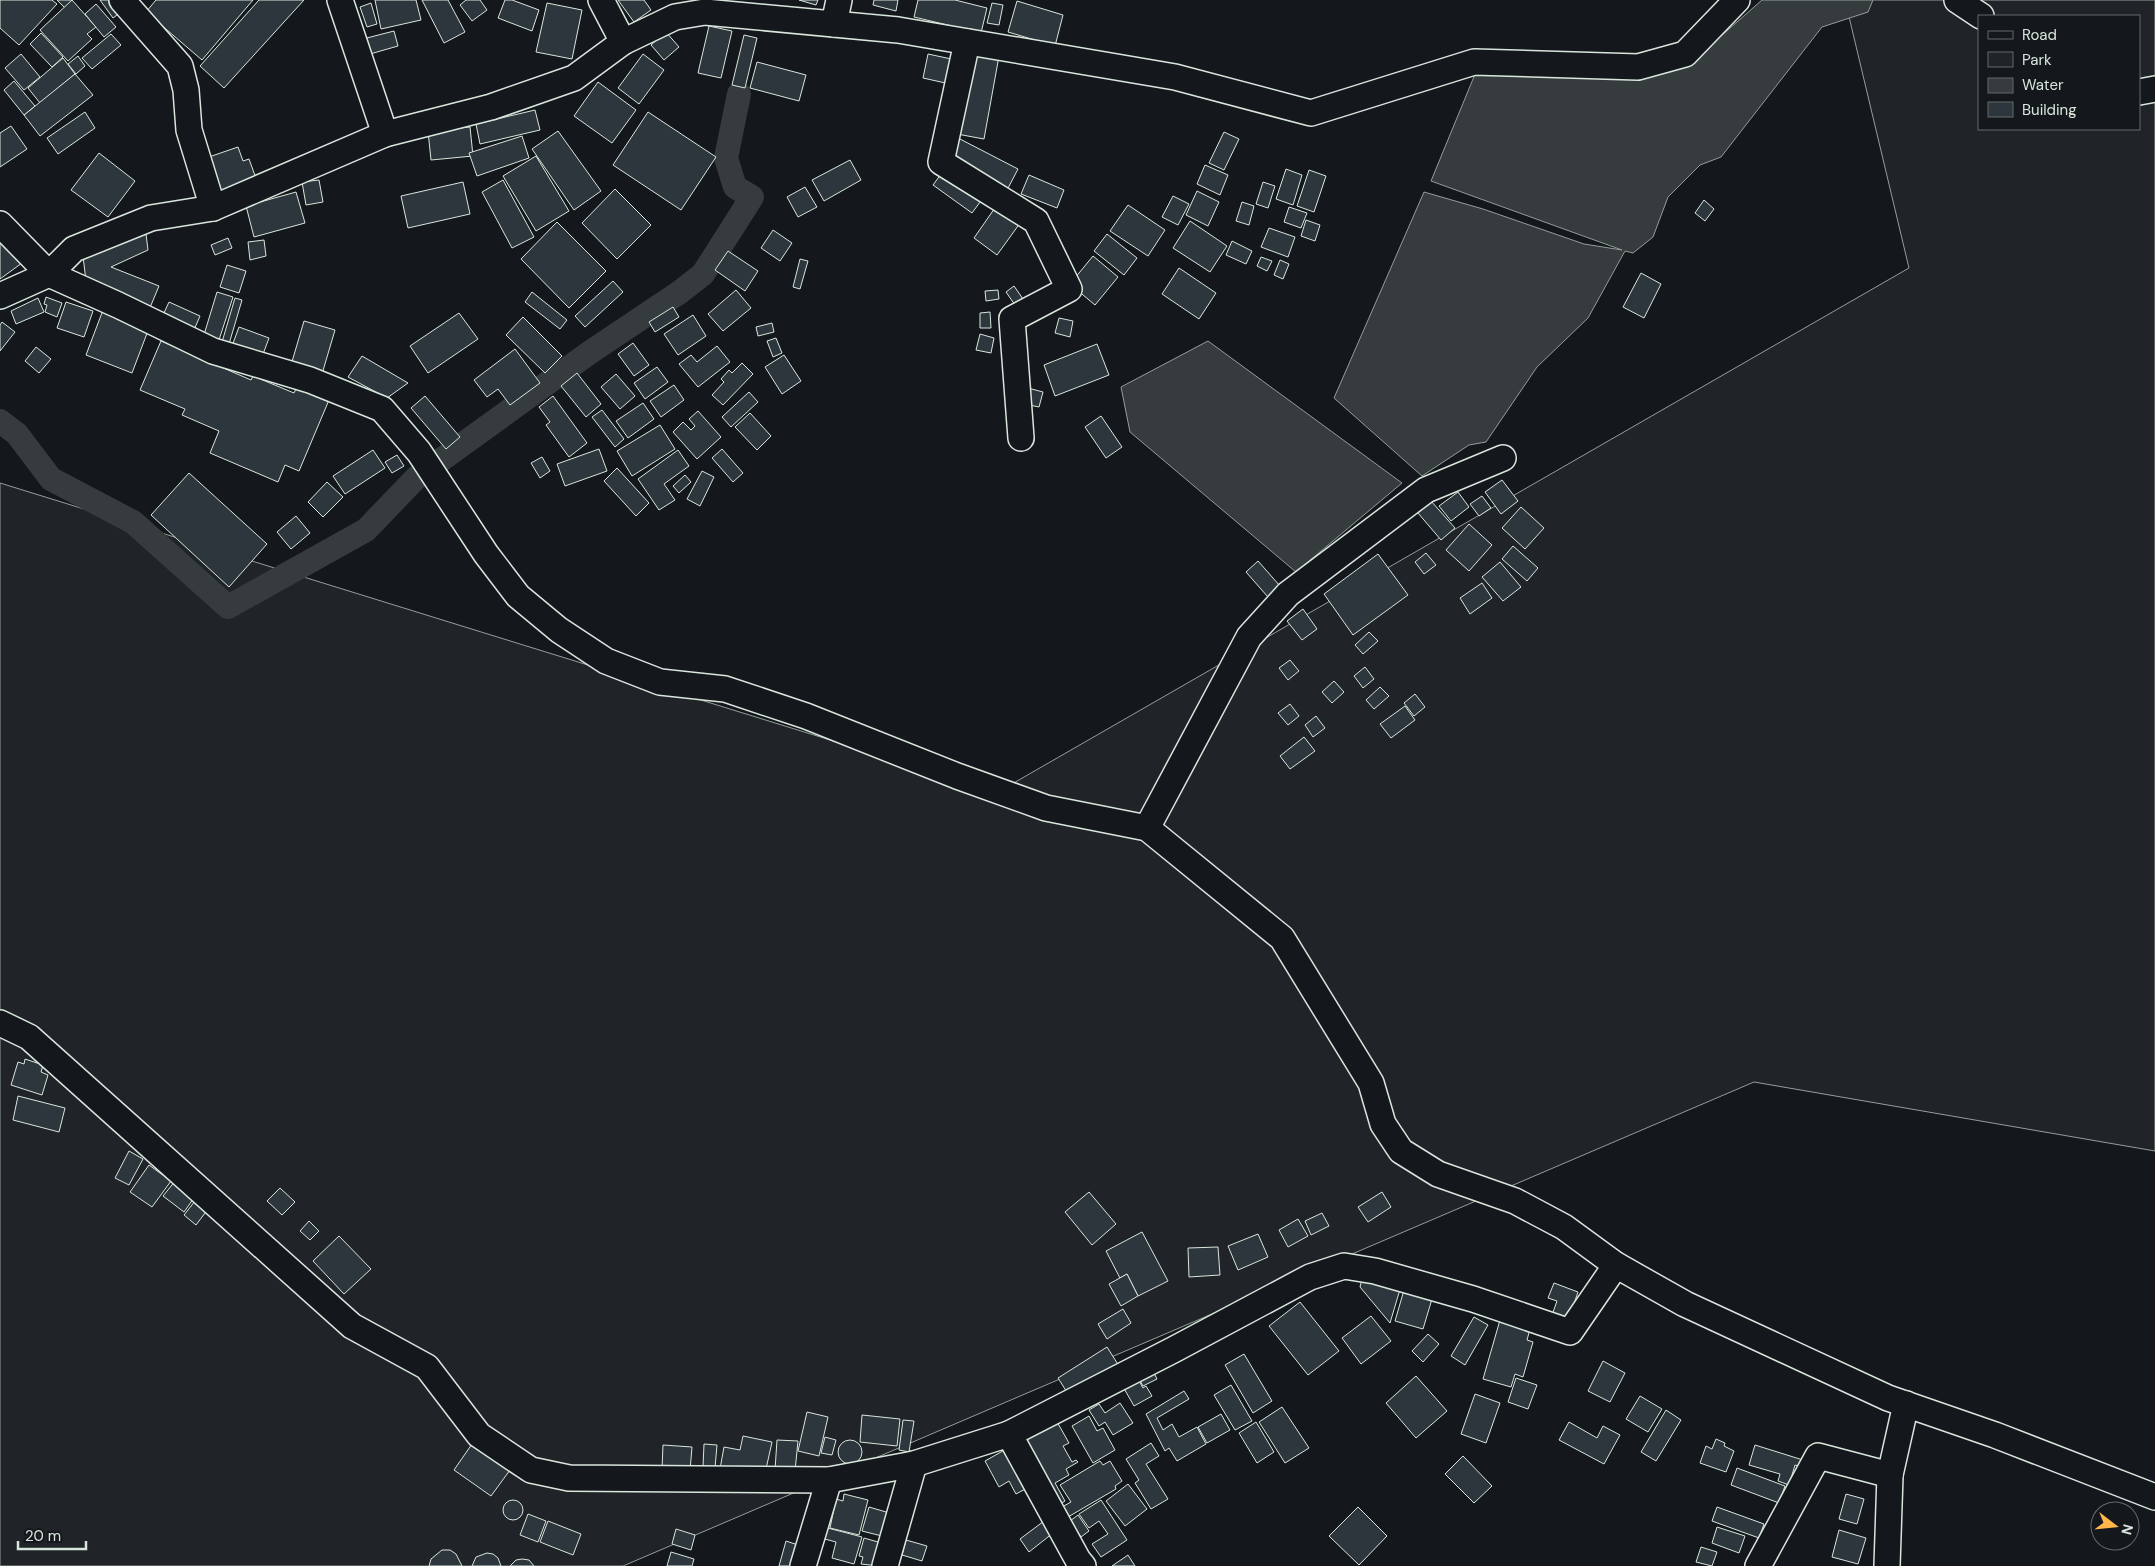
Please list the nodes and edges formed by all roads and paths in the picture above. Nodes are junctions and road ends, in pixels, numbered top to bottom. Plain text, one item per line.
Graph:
1 (122, 0) edge
2 (340, 0) edge
3 (601, 0) edge
4 (839, 0) edge
5 (1737, 0) edge
6 (1957, 0) edge
7 (724, 7) edge
8 (1979, 15) edge
9 (834, 24) junction
10 (623, 42) junction
11 (967, 42) junction
12 (2155, 89) edge
13 (2140, 92) edge
14 (384, 134) junction
15 (213, 208) junction
16 (0, 224) edge
17 (49, 274) junction
18 (0, 296) edge
19 (1021, 438) dead end
20 (1503, 458) dead end
21 (1147, 828) junction
22 (0, 1024) edge
23 (1616, 1265) junction
24 (1906, 1404) junction
25 (1009, 1434) junction
26 (914, 1464) junction
27 (1890, 1475) junction
28 (829, 1480) junction
29 (2155, 1496) edge
30 (1078, 1564) edge
31 (803, 1566) edge
32 (885, 1566) edge
33 (1758, 1566) edge
34 (1887, 1566) edge

1 - 15 street
2 - 14 street
3 - 10 street
4 - 9 street
5 - 11 street
6 - 8 street
7 - 9 street
7 - 10 street
9 - 11 street
10 - 14 street
11 - 19 street
12 - 13 street
14 - 15 street
15 - 17 street
16 - 17 street
17 - 18 street
17 - 21 street
20 - 21 street
21 - 23 street
22 - 28 street
23 - 24 street
23 - 25 street
24 - 27 street
24 - 29 street
25 - 26 street
25 - 30 street
26 - 28 street
26 - 32 street
27 - 33 street
27 - 34 street
28 - 31 street

